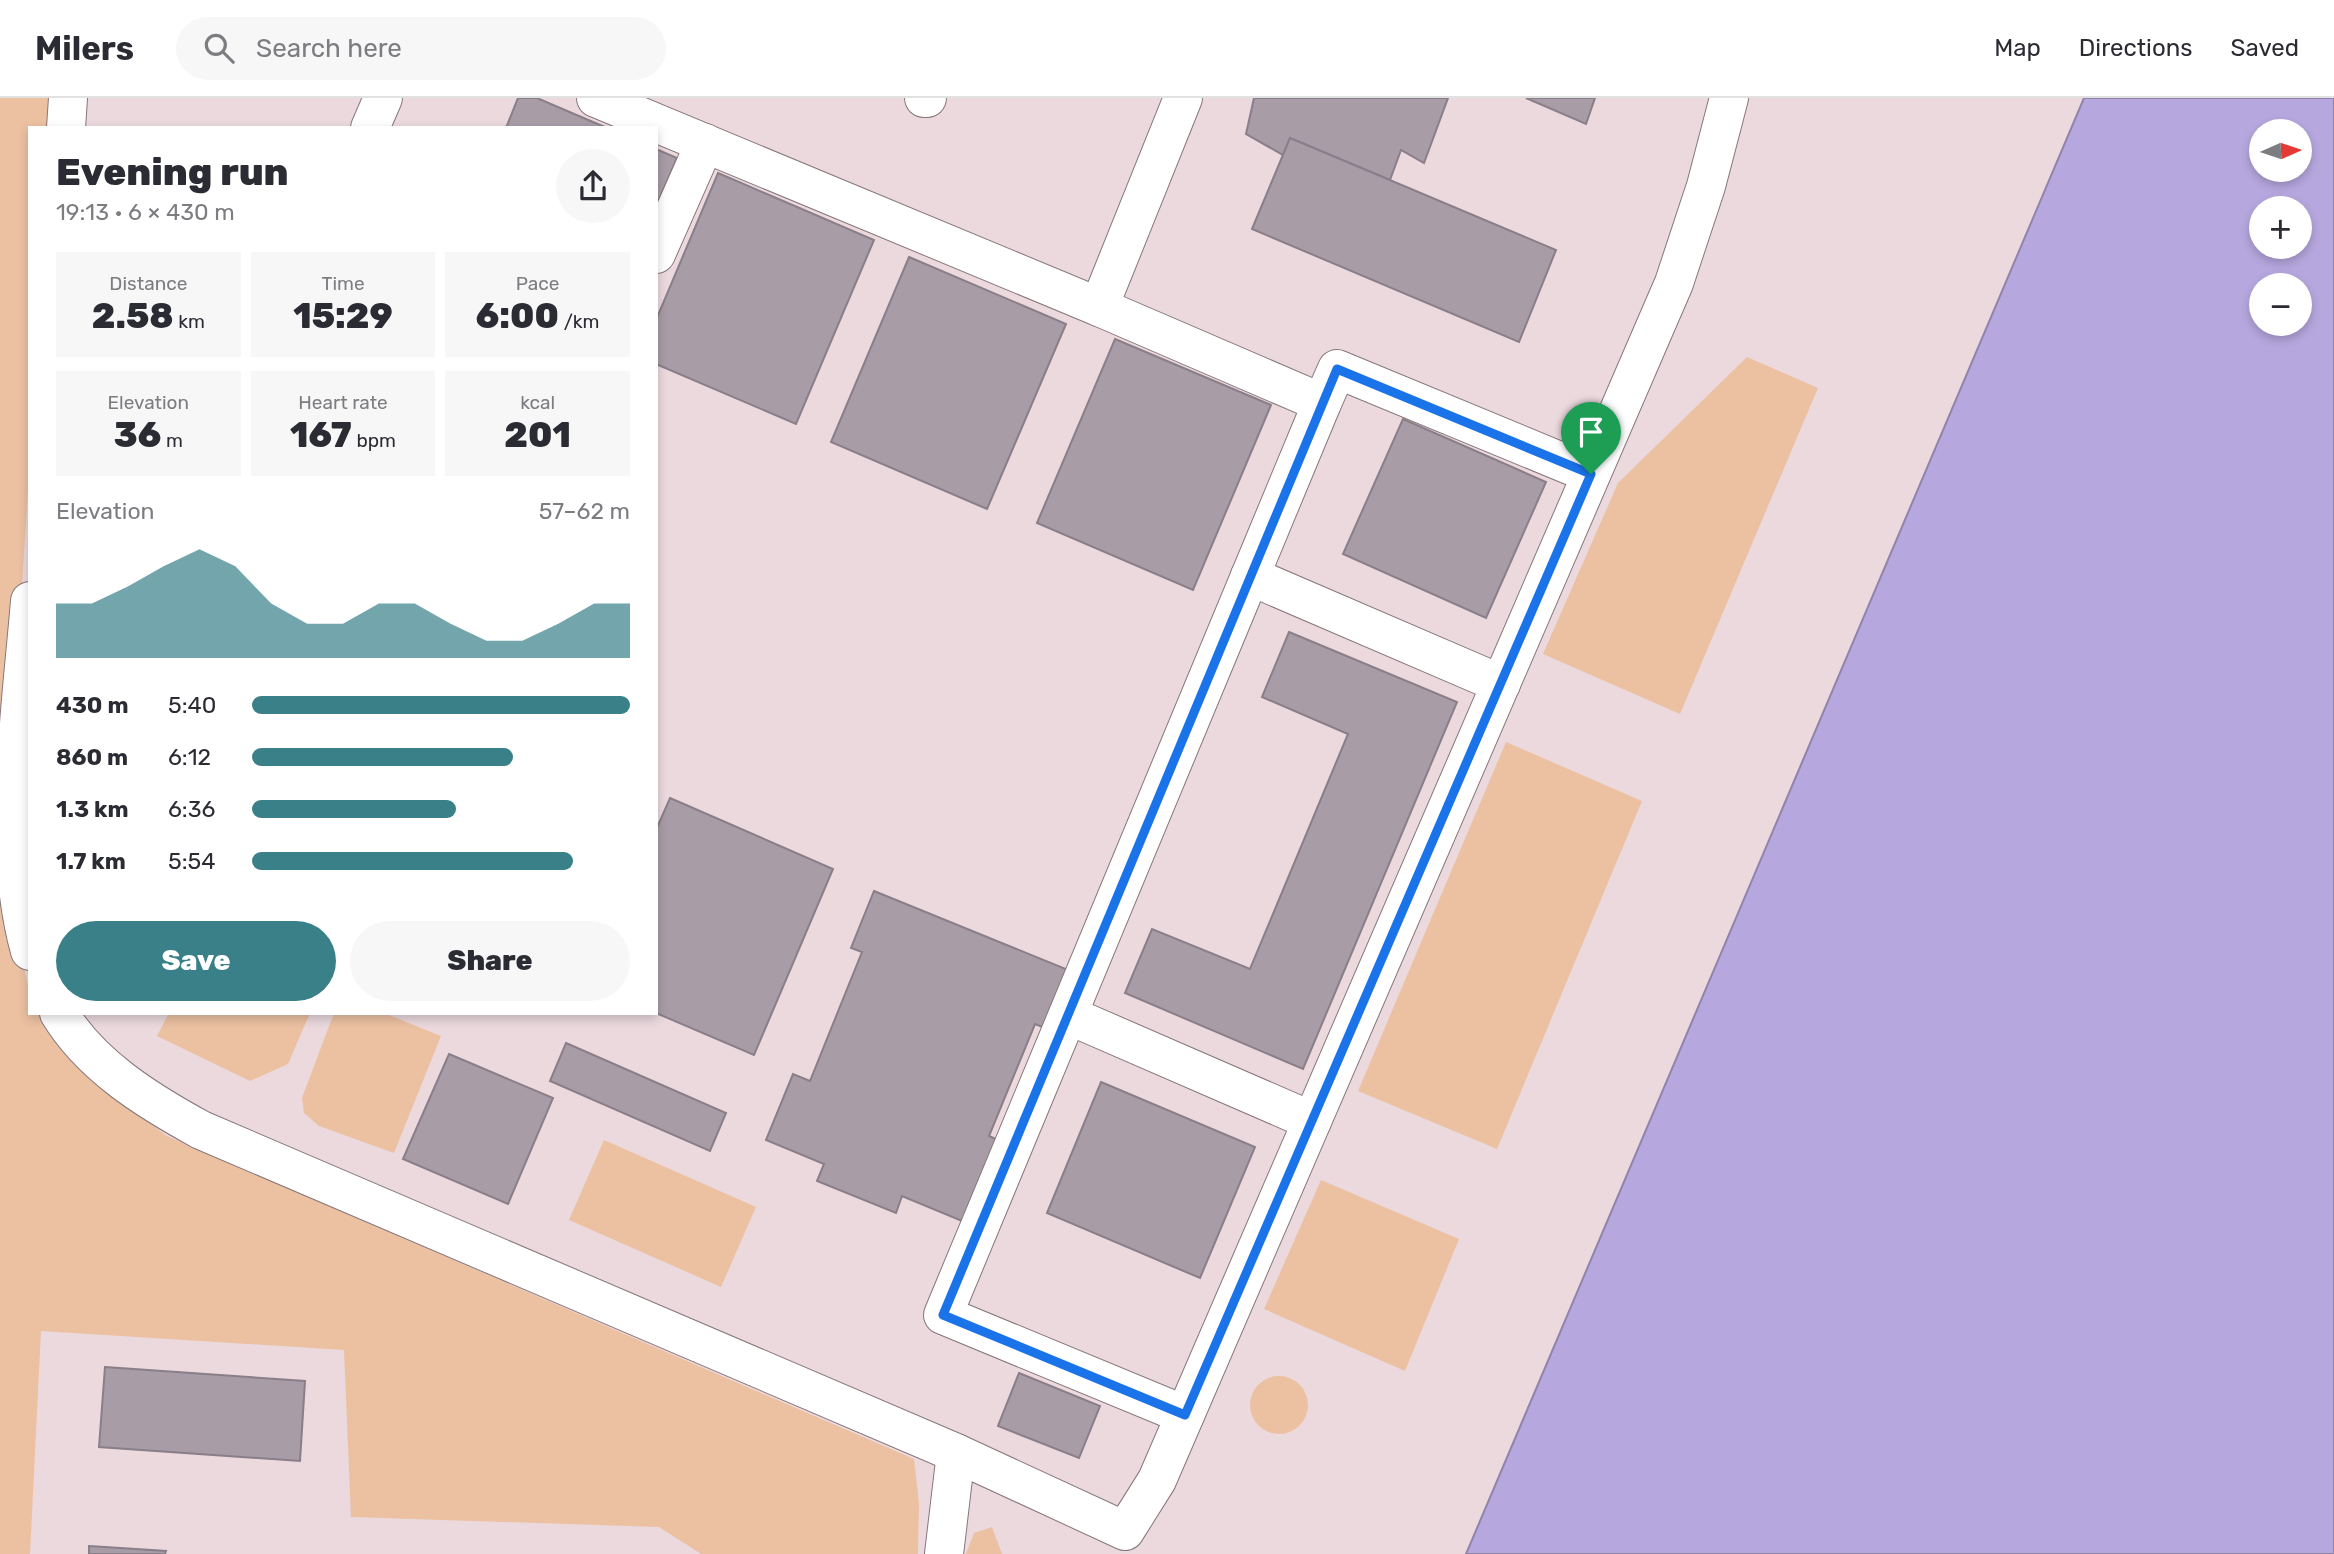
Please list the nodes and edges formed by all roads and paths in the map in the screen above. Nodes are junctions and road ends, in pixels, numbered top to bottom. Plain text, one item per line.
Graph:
1 (68, 98) edge
2 (383, 98) edge
3 (596, 98) edge
4 (1183, 98) edge
5 (1729, 98) edge
6 (66, 126) edge
7 (371, 126) edge
8 (705, 143) junction
9 (658, 249) edge
10 (1099, 307) junction
11 (1322, 403) junction
12 (1591, 474) junction
13 (1250, 576) junction
14 (28, 628) edge
15 (1501, 684) junction
16 (28, 944) edge
17 (60, 1015) edge
18 (1068, 1015) junction
19 (1312, 1121) junction
20 (1185, 1415) junction
21 (956, 1453) junction
22 (944, 1554) edge

1 - 6 lane
2 - 7 lane
3 - 8 lane
4 - 10 lane
5 - 12 lane
8 - 9 lane
8 - 10 lane
10 - 11 lane
11 - 12 lane
11 - 13 lane
12 - 15 lane
13 - 15 lane
13 - 18 lane
14 - 16 lane
15 - 19 lane
17 - 21 lane
18 - 19 lane
18 - 20 lane
19 - 20 lane
20 - 21 lane
21 - 22 lane

